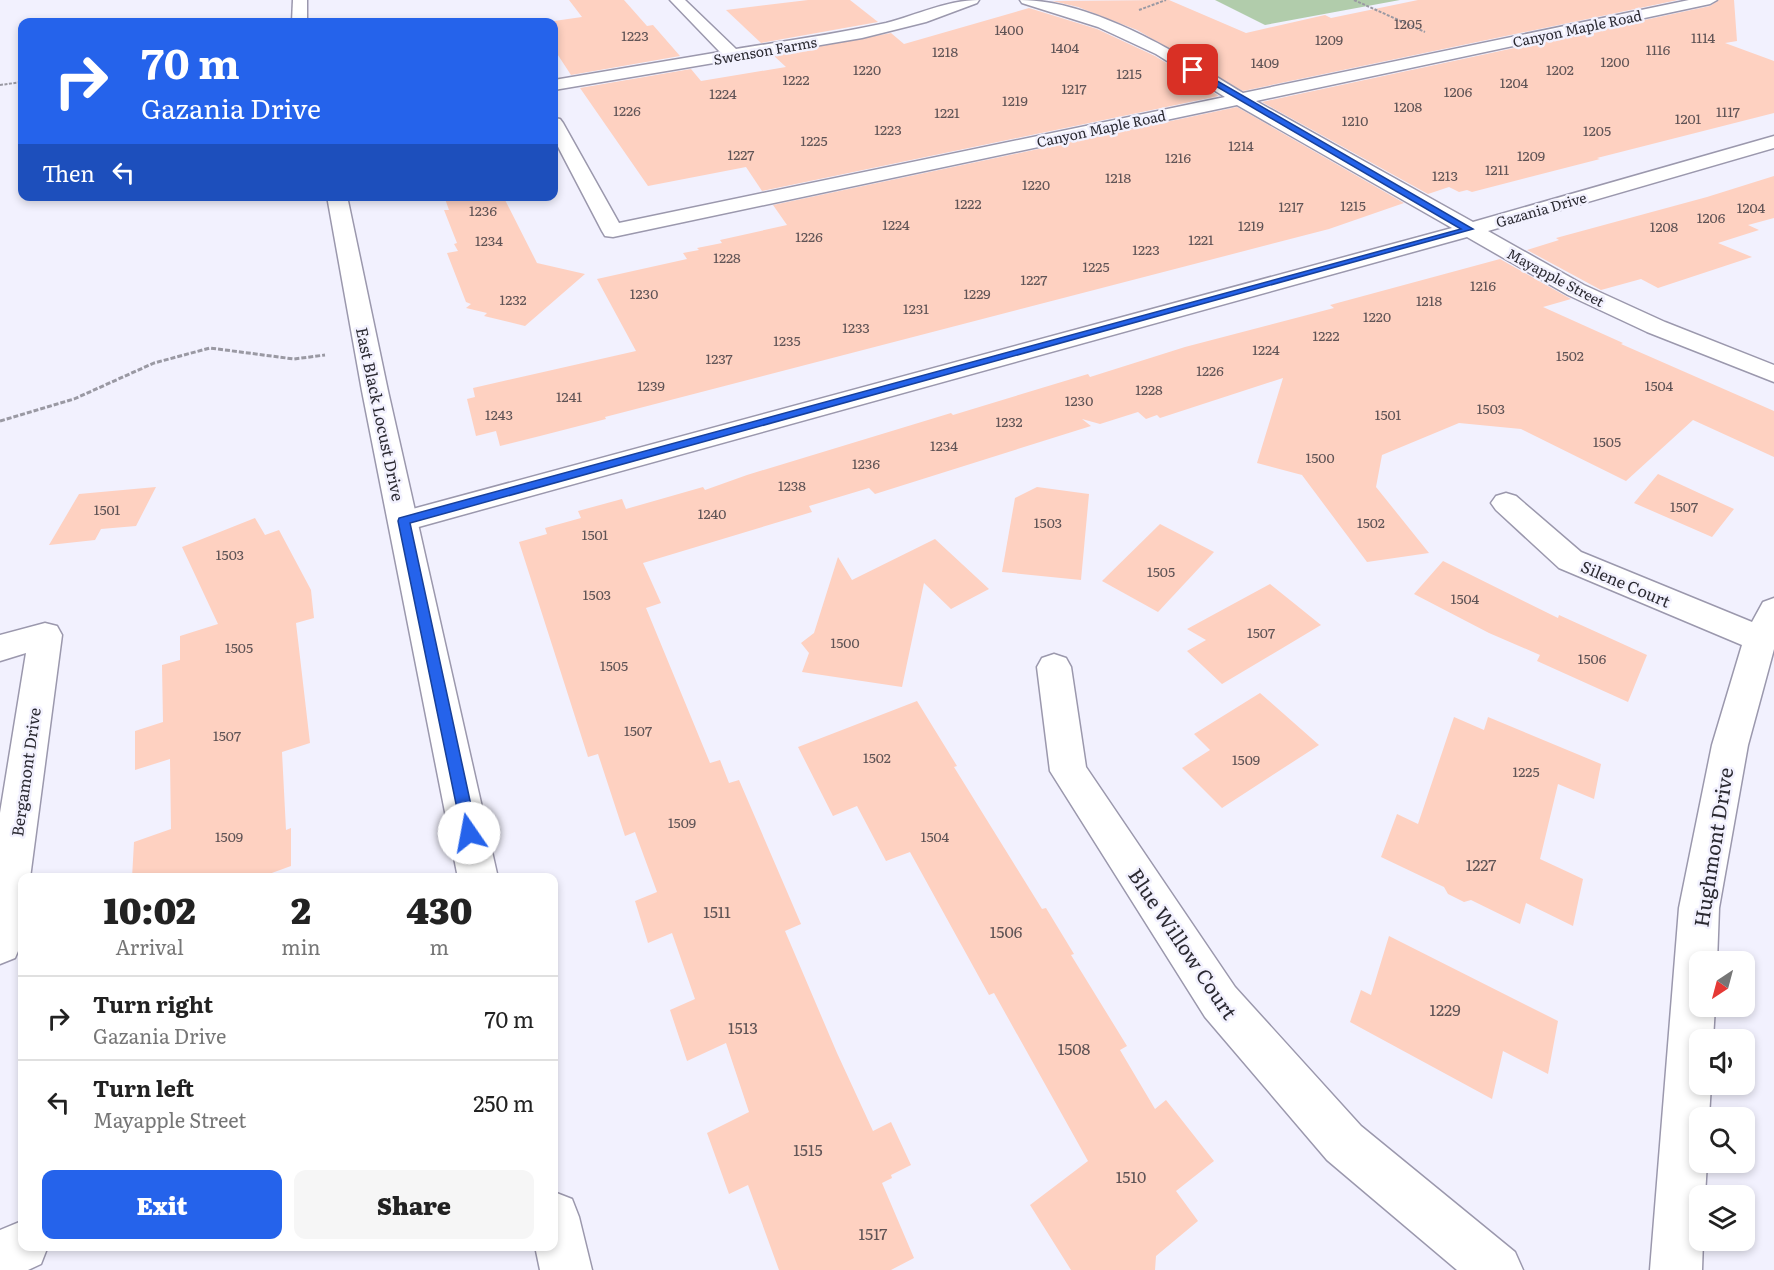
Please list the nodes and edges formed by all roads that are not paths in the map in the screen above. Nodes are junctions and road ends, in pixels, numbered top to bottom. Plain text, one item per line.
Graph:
1 (300, 0) edge
2 (677, 0) edge
3 (972, 0) edge
4 (1027, 0) edge
5 (1710, 0) edge
6 (300, 18) edge
7 (732, 55) junction
8 (558, 84) edge
9 (1240, 99) junction
10 (558, 130) edge
11 (1774, 142) edge
12 (338, 201) edge
13 (1469, 229) junction
14 (1774, 374) edge
15 (1506, 503) dead end
16 (404, 521) junction
17 (1767, 625) edge
18 (0, 648) edge
19 (1054, 667) dead end
20 (477, 873) edge
21 (0, 944) edge
22 (558, 1235) edge
23 (18, 1248) edge
24 (0, 1257) edge
25 (566, 1270) edge
26 (1497, 1270) edge
27 (1676, 1270) edge

1 - 6 street
2 - 7 street
3 - 7 street, Swenson Farms
4 - 9 street, Mayapple Street
5 - 9 street, Canyon Maple Road
7 - 8 street, Swenson Farms
9 - 10 street, Canyon Maple Road
9 - 13 street, Mayapple Street
11 - 13 street, Gazania Drive
12 - 16 street, East Black Locust Drive
13 - 14 street, Mayapple Street
13 - 16 street, Gazania Drive
15 - 17 street, Silene Court
16 - 20 street, East Black Locust Drive
17 - 27 street, Hughmont Drive
18 - 21 street, Bergamont Drive
19 - 26 street, Blue Willow Court
22 - 25 street
23 - 24 street

